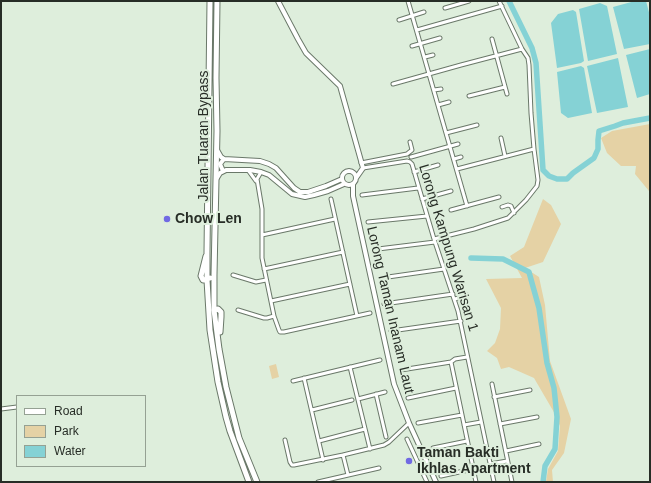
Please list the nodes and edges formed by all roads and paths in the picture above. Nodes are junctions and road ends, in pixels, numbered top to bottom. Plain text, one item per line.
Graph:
1 (210, 1) edge
2 (217, 1) edge
3 (278, 1) edge
4 (409, 1) edge
5 (469, 1) edge
6 (499, 1) edge
7 (502, 6) junction
8 (445, 8) dead end
9 (424, 12) dead end
10 (412, 16) junction
11 (399, 20) dead end
12 (416, 30) junction
13 (440, 38) dead end
14 (492, 40) dead end
15 (420, 44) junction
16 (412, 46) dead end
17 (522, 49) junction
18 (433, 55) dead end
19 (497, 56) junction
20 (425, 58) junction
21 (429, 73) junction
22 (393, 84) dead end
23 (505, 87) junction
24 (441, 89) dead end
25 (434, 90) junction
26 (507, 94) dead end
27 (469, 96) dead end
28 (449, 102) dead end
29 (438, 105) junction
30 (447, 117) dead end
31 (442, 118) junction
32 (477, 124) dead end
33 (446, 133) junction
34 (501, 138) dead end
35 (410, 142) dead end
36 (458, 144) dead end
37 (450, 146) junction
38 (216, 148) junction
39 (534, 149) junction
40 (505, 156) junction
41 (411, 157) dead end
42 (461, 157) dead end
43 (224, 159) junction
44 (454, 160) junction
45 (361, 163) junction
46 (438, 165) dead end
47 (363, 168) junction
48 (457, 169) junction
49 (248, 170) junction
50 (223, 171) junction
51 (261, 172) junction
52 (414, 172) junction
53 (354, 173) junction
54 (356, 178) junction
55 (216, 179) junction
56 (342, 179) junction
57 (257, 182) junction
58 (353, 184) junction
59 (466, 184) dead end
60 (346, 185) junction
61 (461, 185) junction
62 (418, 188) junction
63 (451, 191) dead end
64 (362, 195) dead end
65 (353, 196) junction
66 (499, 197) dead end
67 (331, 199) dead end
68 (422, 199) junction
69 (467, 206) junction
70 (502, 207) dead end
71 (451, 210) dead end
72 (514, 213) junction
73 (427, 216) junction
74 (335, 219) junction
75 (368, 222) dead end
76 (262, 236) junction
77 (434, 240) junction
78 (378, 249) dead end
79 (343, 252) junction
80 (264, 269) junction
81 (444, 269) junction
82 (214, 275) junction
83 (233, 275) dead end
84 (381, 278) dead end
85 (207, 280) junction
86 (266, 280) junction
87 (350, 284) junction
88 (453, 294) junction
89 (467, 295) dead end
90 (455, 299) junction
91 (272, 301) junction
92 (384, 304) dead end
93 (214, 310) junction
94 (238, 310) dead end
95 (370, 313) dead end
96 (274, 316) junction
97 (357, 316) junction
98 (461, 321) junction
99 (210, 330) junction
100 (391, 331) dead end
101 (467, 357) junction
102 (380, 360) dead end
103 (451, 362) junction
104 (350, 367) junction
105 (401, 370) dead end
106 (304, 378) junction
107 (293, 381) dead end
108 (492, 384) dead end
109 (456, 388) junction
110 (530, 390) dead end
111 (385, 392) dead end
112 (376, 394) junction
113 (494, 397) junction
114 (408, 398) dead end
115 (358, 399) junction
116 (352, 400) dead end
117 (16, 407) edge
118 (1, 409) edge
119 (312, 410) junction
120 (462, 415) junction
121 (537, 417) dead end
122 (481, 422) junction
123 (409, 423) junction
124 (418, 423) dead end
125 (500, 424) junction
126 (464, 425) junction
127 (365, 429) junction
128 (386, 437) dead end
129 (407, 439) dead end
130 (285, 440) dead end
131 (319, 441) junction
132 (468, 441) junction
133 (539, 444) dead end
134 (432, 448) dead end
135 (370, 449) junction
136 (506, 451) junction
137 (343, 456) junction
138 (323, 460) junction
139 (508, 461) junction
140 (490, 464) junction
141 (379, 468) dead end
142 (473, 469) junction
143 (348, 476) junction
144 (441, 476) dead end
145 (249, 482) edge
146 (256, 482) edge
147 (318, 482) edge
148 (427, 482) edge
149 (436, 482) edge
150 (476, 482) edge
151 (494, 482) edge
152 (512, 482) edge

1 - 85 highway, Jalan Tuaran Bypass
2 - 38 highway, Jalan Tuaran Bypass
3 - 45 main road
4 - 10 street
5 - 8 street
6 - 7 street
7 - 12 street
7 - 17 street
9 - 10 street
10 - 11 street
10 - 12 street
12 - 15 street
13 - 15 street
14 - 19 street
15 - 16 street
15 - 20 street
17 - 19 street
17 - 39 street
18 - 20 street
19 - 21 street
19 - 23 street
20 - 21 street
21 - 22 street
21 - 25 street
23 - 26 street
23 - 27 street
24 - 25 street
25 - 29 street
28 - 29 street
29 - 31 street
30 - 31 street
31 - 33 street
32 - 33 street
33 - 37 street
34 - 40 street
35 - 45 street
36 - 37 street
37 - 41 street
37 - 44 street
38 - 43 main road
38 - 55 highway, Jalan Tuaran Bypass
39 - 40 street
39 - 72 street
40 - 48 street
42 - 44 street
43 - 50 main road
43 - 56 main road
44 - 48 street
45 - 47 main road
46 - 52 street
47 - 52 street, Lorong Kampung Warisan 1
47 - 53 main road, Lorong Kampung Warisan 1
47 - 54 main road
48 - 61 street
49 - 50 main road
49 - 51 main road
49 - 57 street
50 - 55 main road
51 - 57 street
51 - 60 main road
52 - 62 street, Lorong Kampung Warisan 1
53 - 54 main road
53 - 56 main road
54 - 58 main road
55 - 82 highway, Jalan Tuaran Bypass
56 - 60 main road
57 - 76 street
58 - 60 main road
58 - 65 main road, Lorong Taman Inanam Laut
59 - 61 street
60 - 65 main road
61 - 69 street
62 - 64 street
62 - 68 street, Lorong Kampung Warisan 1
63 - 68 street
65 - 123 main road, Lorong Taman Inanam Laut
66 - 69 street
67 - 74 street
68 - 73 street, Lorong Kampung Warisan 1
69 - 71 street
70 - 72 street
72 - 77 street
73 - 75 street
73 - 77 street, Lorong Kampung Warisan 1
74 - 76 street
74 - 79 street
76 - 80 street
77 - 78 street
77 - 81 street, Lorong Kampung Warisan 1
79 - 80 street
79 - 87 street
80 - 86 street
81 - 84 street
81 - 88 street, Lorong Kampung Warisan 1
82 - 85 highway
82 - 93 highway, Jalan Tuaran Bypass
83 - 86 street
85 - 99 highway
86 - 91 street
87 - 91 street
87 - 97 street
88 - 90 street, Lorong Kampung Warisan 1
88 - 92 street
89 - 90 street
90 - 98 street, Lorong Kampung Warisan 1
91 - 96 street
93 - 99 highway
93 - 146 highway
94 - 96 street
95 - 97 street
96 - 97 street
98 - 100 street
98 - 101 street, Lorong Kampung Warisan 1
99 - 145 highway
101 - 103 street
101 - 122 street, Lorong Kampung Warisan 1
102 - 104 street
103 - 105 street
103 - 109 street
104 - 106 street
104 - 115 street
106 - 107 street
106 - 119 street
108 - 113 street
109 - 114 street
109 - 120 street
110 - 113 street
111 - 112 street
112 - 115 street
112 - 128 street
113 - 125 street
115 - 127 street
116 - 119 street
117 - 118 street
119 - 131 street
120 - 124 street
120 - 126 street
121 - 125 street
122 - 126 street
122 - 140 street, Lorong Kampung Warisan 1
123 - 135 street
123 - 149 main road, Lorong Taman Inanam Laut
125 - 136 street
126 - 132 street
127 - 131 street
127 - 135 street
129 - 148 street
130 - 138 street
131 - 138 street
132 - 134 street
132 - 142 street
133 - 136 street
135 - 137 street
136 - 139 street
137 - 138 street
137 - 143 street
139 - 140 street
139 - 152 street
140 - 151 street, Lorong Kampung Warisan 1
141 - 143 street
142 - 144 street
142 - 150 street
143 - 147 street

